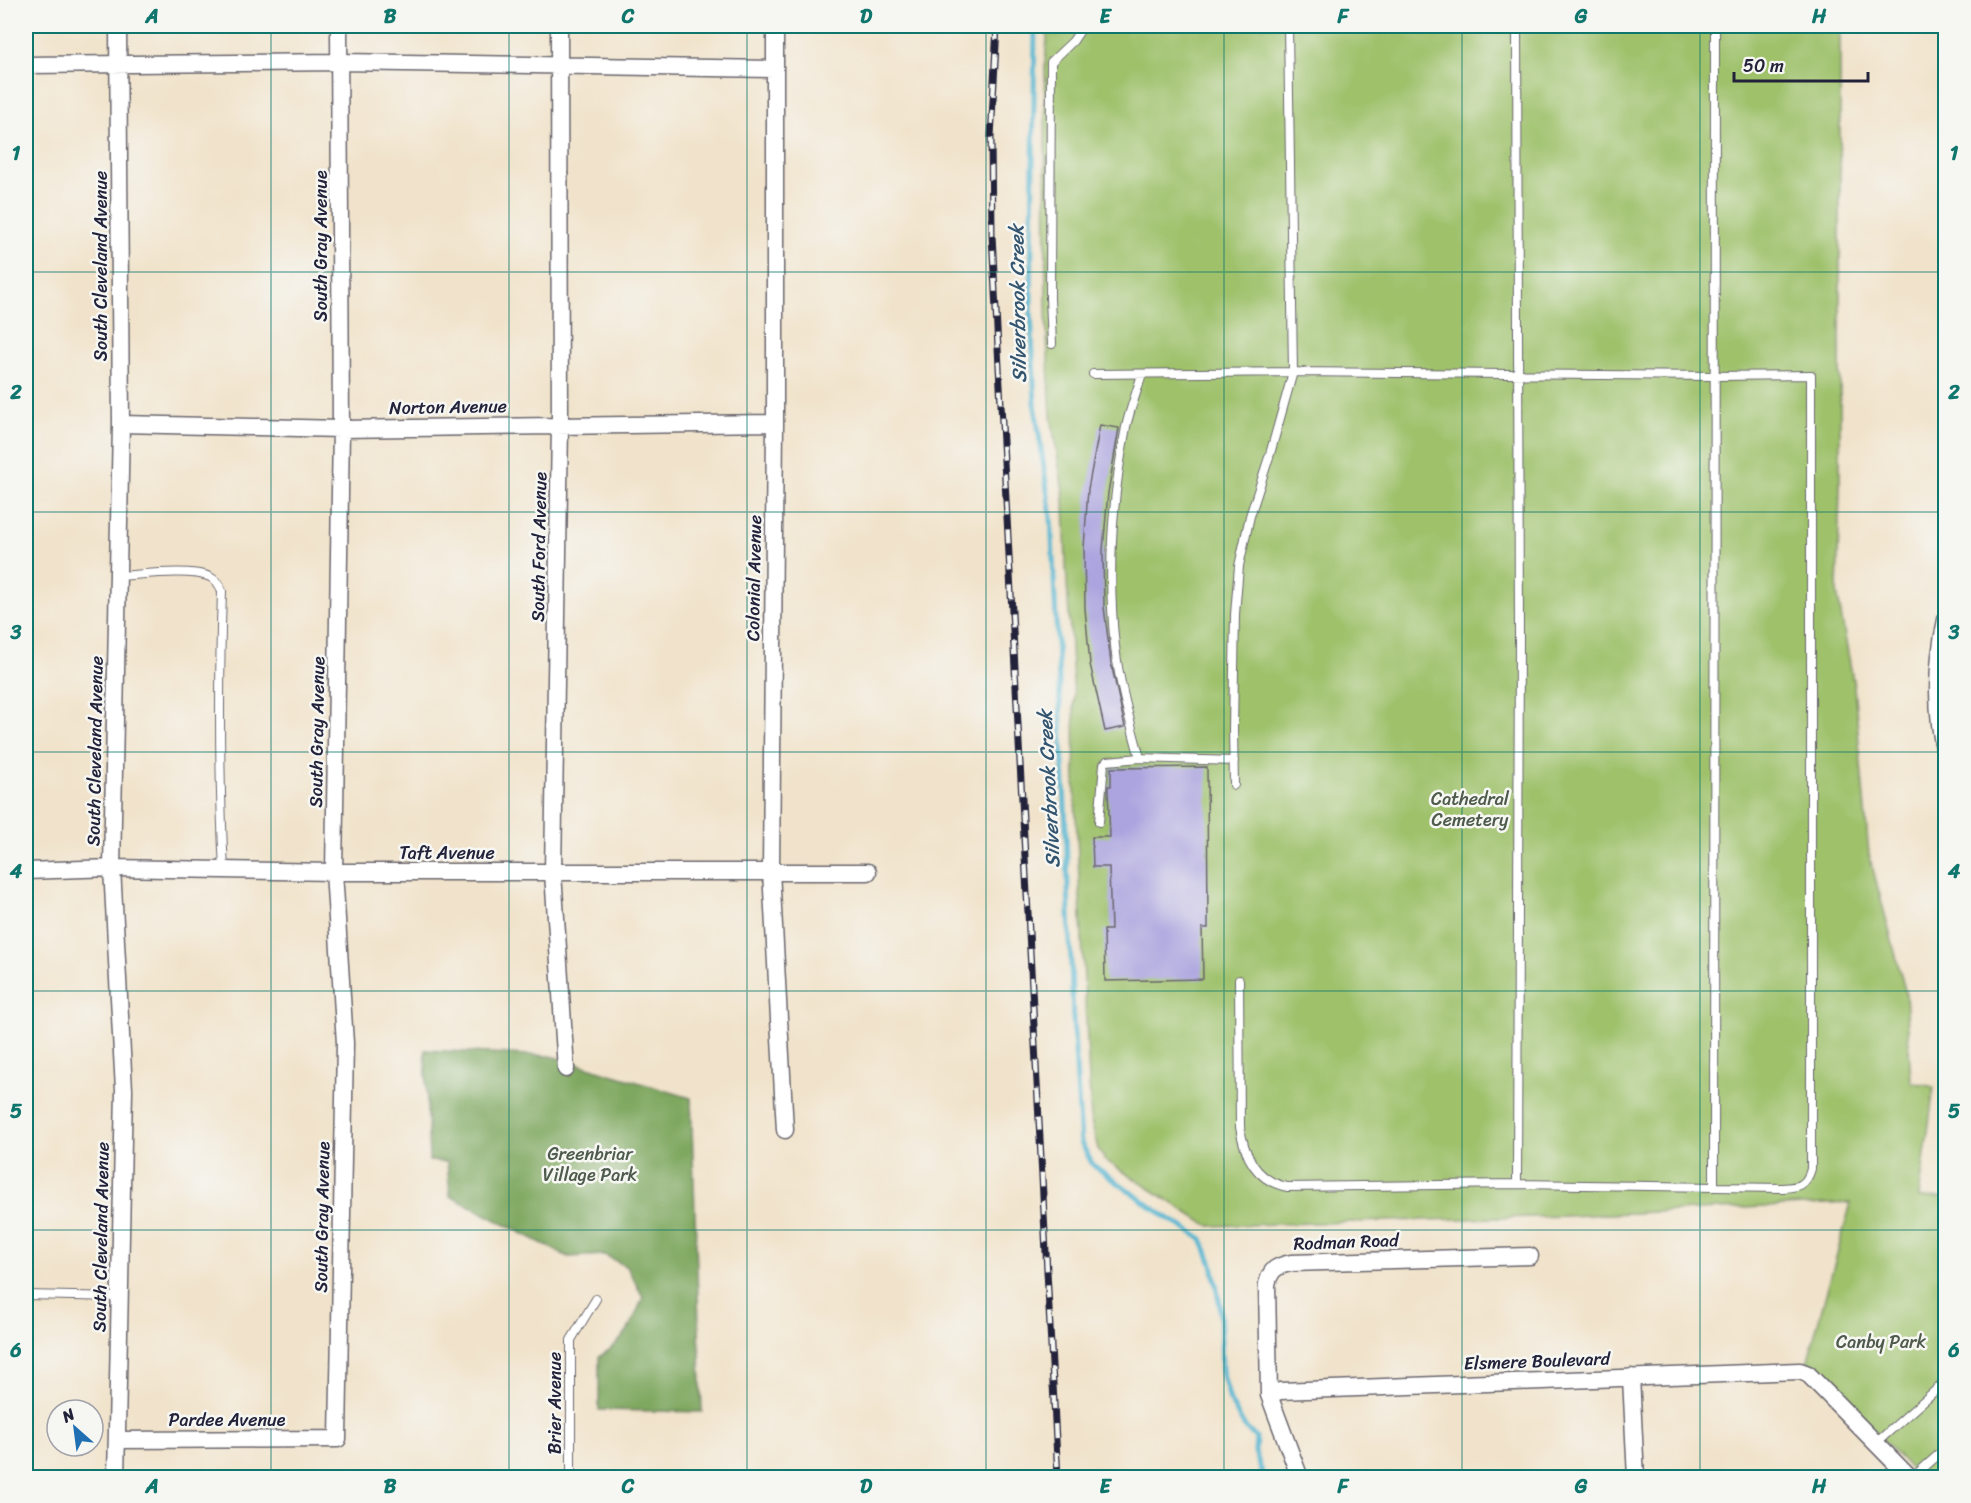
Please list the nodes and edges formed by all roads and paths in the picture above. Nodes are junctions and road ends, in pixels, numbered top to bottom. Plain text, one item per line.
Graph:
1 (118, 26) edge
2 (339, 26) edge
3 (559, 26) edge
4 (775, 26) edge
5 (1083, 26) edge
6 (1288, 26) edge
7 (1517, 26) edge
8 (1715, 26) edge
9 (340, 62) junction
10 (26, 64) edge
11 (119, 65) junction
12 (559, 65) junction
13 (775, 69) junction
14 (1052, 344) dead end
15 (1293, 372) junction
16 (1093, 374) dead end
17 (1142, 374) junction
18 (1518, 375) junction
19 (1714, 376) junction
20 (775, 423) junction
21 (121, 424) junction
22 (560, 425) junction
23 (341, 429) junction
24 (118, 576) junction
25 (1946, 620) edge
26 (1946, 757) edge
27 (1140, 758) junction
28 (1234, 761) junction
29 (1234, 785) dead end
30 (1099, 822) dead end
31 (112, 868) junction
32 (224, 870) junction
33 (26, 871) edge
34 (771, 871) junction
35 (334, 872) junction
36 (868, 872) dead end
37 (554, 873) junction
38 (1239, 980) dead end
39 (566, 1069) dead end
40 (785, 1130) dead end
41 (1517, 1184) junction
42 (1714, 1187) junction
43 (1530, 1256) dead end
44 (26, 1295) edge
45 (120, 1297) junction
46 (596, 1299) dead end
47 (1631, 1377) junction
48 (1946, 1381) edge
49 (1269, 1395) junction
50 (338, 1439) joint
51 (117, 1440) junction
52 (1876, 1443) junction
53 (1945, 1449) edge
54 (117, 1478) edge
55 (571, 1478) edge
56 (1300, 1478) edge
57 (1636, 1478) edge
58 (1911, 1478) edge

1 - 11 street, South Cleveland Avenue
2 - 9 street, South Gray Avenue
3 - 12 street, South Ford Avenue
4 - 13 street, Colonial Avenue
5 - 14 lane
6 - 15 lane
7 - 18 lane
8 - 19 lane
9 - 11 street
9 - 12 street
9 - 23 street, South Gray Avenue
10 - 11 street
11 - 21 street, South Cleveland Avenue
12 - 13 street
12 - 22 street, South Ford Avenue
13 - 20 street, Colonial Avenue
15 - 17 lane
15 - 18 lane
15 - 28 lane
16 - 17 lane
17 - 27 lane
18 - 19 lane
18 - 41 lane
19 - 42 lane
19 - 42 lane
20 - 22 street, Norton Avenue
20 - 34 street, Colonial Avenue
21 - 23 street, Norton Avenue
21 - 24 street, South Cleveland Avenue
22 - 23 street, Norton Avenue
22 - 37 street, South Ford Avenue
23 - 35 street, South Gray Avenue
24 - 31 street, South Cleveland Avenue
24 - 32 lane
25 - 26 street
27 - 28 lane
27 - 30 lane
28 - 29 lane
31 - 32 street, Taft Avenue
31 - 33 street, Taft Avenue
31 - 45 street, South Cleveland Avenue
32 - 35 street, Taft Avenue
34 - 36 street, Taft Avenue
34 - 37 street, Taft Avenue
34 - 40 street, Colonial Avenue
35 - 37 street, Taft Avenue
35 - 50 street, South Gray Avenue
37 - 39 street, South Ford Avenue
38 - 41 lane
41 - 42 lane
43 - 49 street, Rodman Road
44 - 45 lane
45 - 51 street, South Cleveland Avenue
46 - 55 lane, Brier Avenue
47 - 49 street, Elsmere Boulevard
47 - 52 street, Elsmere Boulevard
47 - 57 street
48 - 52 lane
49 - 56 street, Rodman Road
50 - 51 street, Pardee Avenue
51 - 54 street, South Cleveland Avenue
52 - 58 street
53 - 58 lane

